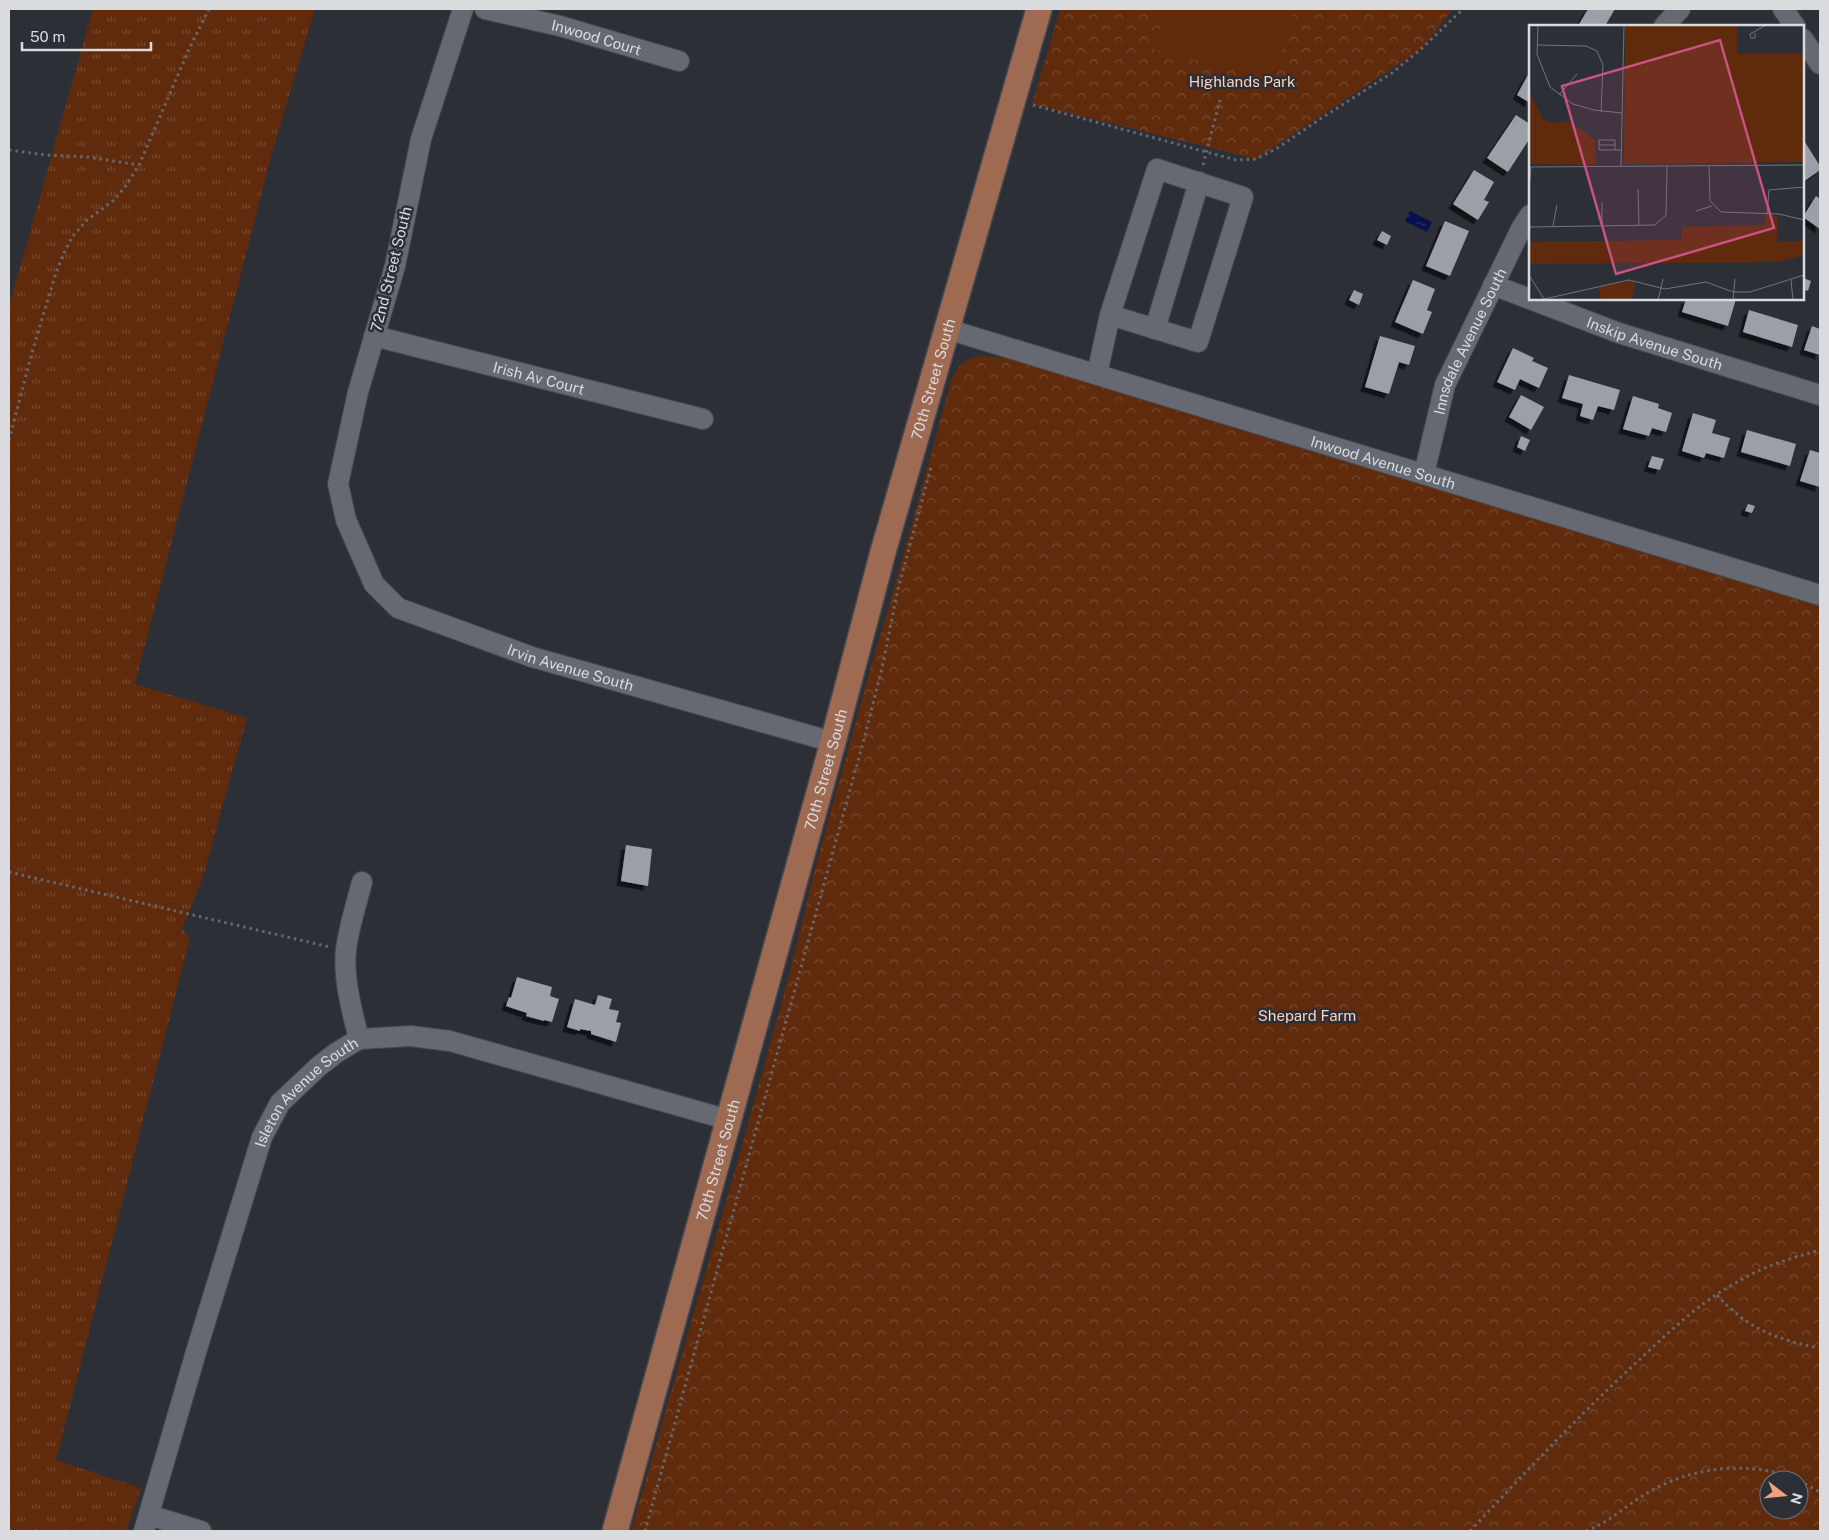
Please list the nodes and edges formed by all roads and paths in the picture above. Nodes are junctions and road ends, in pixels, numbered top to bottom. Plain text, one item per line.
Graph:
1 (209, 9) edge
2 (463, 9) edge
3 (485, 9) edge
4 (1039, 9) edge
5 (1463, 9) edge
6 (1680, 9) edge
7 (1783, 9) edge
8 (1665, 25) edge
9 (1793, 25) edge
10 (1804, 40) edge
11 (679, 60) dead end
12 (1820, 64) edge
13 (1220, 100) dead end
14 (1032, 104) dead end
15 (9, 150) edge
16 (1206, 152) junction
17 (139, 165) junction
18 (1199, 182) junction
19 (1529, 217) edge
20 (1493, 285) junction
21 (1529, 299) edge
22 (1532, 300) edge
23 (1110, 315) junction
24 (947, 329) junction
25 (1155, 329) junction
26 (374, 336) junction
27 (1097, 374) junction
28 (1820, 395) edge
29 (703, 419) dead end
30 (9, 440) edge
31 (933, 461) dead end
32 (1424, 474) junction
33 (351, 532) joint
34 (1820, 595) edge
35 (833, 742) junction
36 (9, 872) edge
37 (362, 882) dead end
38 (346, 950) junction
39 (360, 1039) junction
40 (729, 1120) junction
41 (1820, 1250) edge
42 (1717, 1295) junction
43 (1820, 1348) edge
44 (1759, 1471) edge
45 (1809, 1486) edge
46 (1820, 1492) edge
47 (146, 1523) edge
48 (201, 1531) edge
49 (615, 1531) edge
50 (645, 1531) edge
51 (1470, 1531) edge
52 (1586, 1531) edge

1 - 17 path
2 - 26 street, 72nd Street South
3 - 11 street, Inwood Court
4 - 24 main road, 70th Street South
5 - 16 path
6 - 8 street
7 - 9 street
10 - 12 street
13 - 16 path
14 - 16 path
15 - 17 path
16 - 18 path
17 - 30 path
18 - 23 street
18 - 25 street
18 - 25 street
19 - 20 street, Innsdale Avenue South
20 - 21 street, Inskip Avenue South
20 - 32 street, Innsdale Avenue South
22 - 28 street, Inskip Avenue South
23 - 25 street
23 - 27 street
24 - 27 street, Inwood Avenue South
24 - 35 main road, 70th Street South
26 - 29 street, Irish Av Court
26 - 33 street, 72nd Street South
27 - 32 street, Inwood Avenue South
31 - 50 path
32 - 34 street, Inwood Avenue South
33 - 35 street, Irvin Avenue South
35 - 40 main road, 70th Street South
36 - 38 path
37 - 38 street
38 - 39 street
39 - 40 street, Isleton Avenue South
39 - 47 street, Isleton Avenue South
40 - 49 main road, 70th Street South
41 - 42 path
42 - 43 path
42 - 51 path
44 - 52 path
45 - 46 path
47 - 48 street

